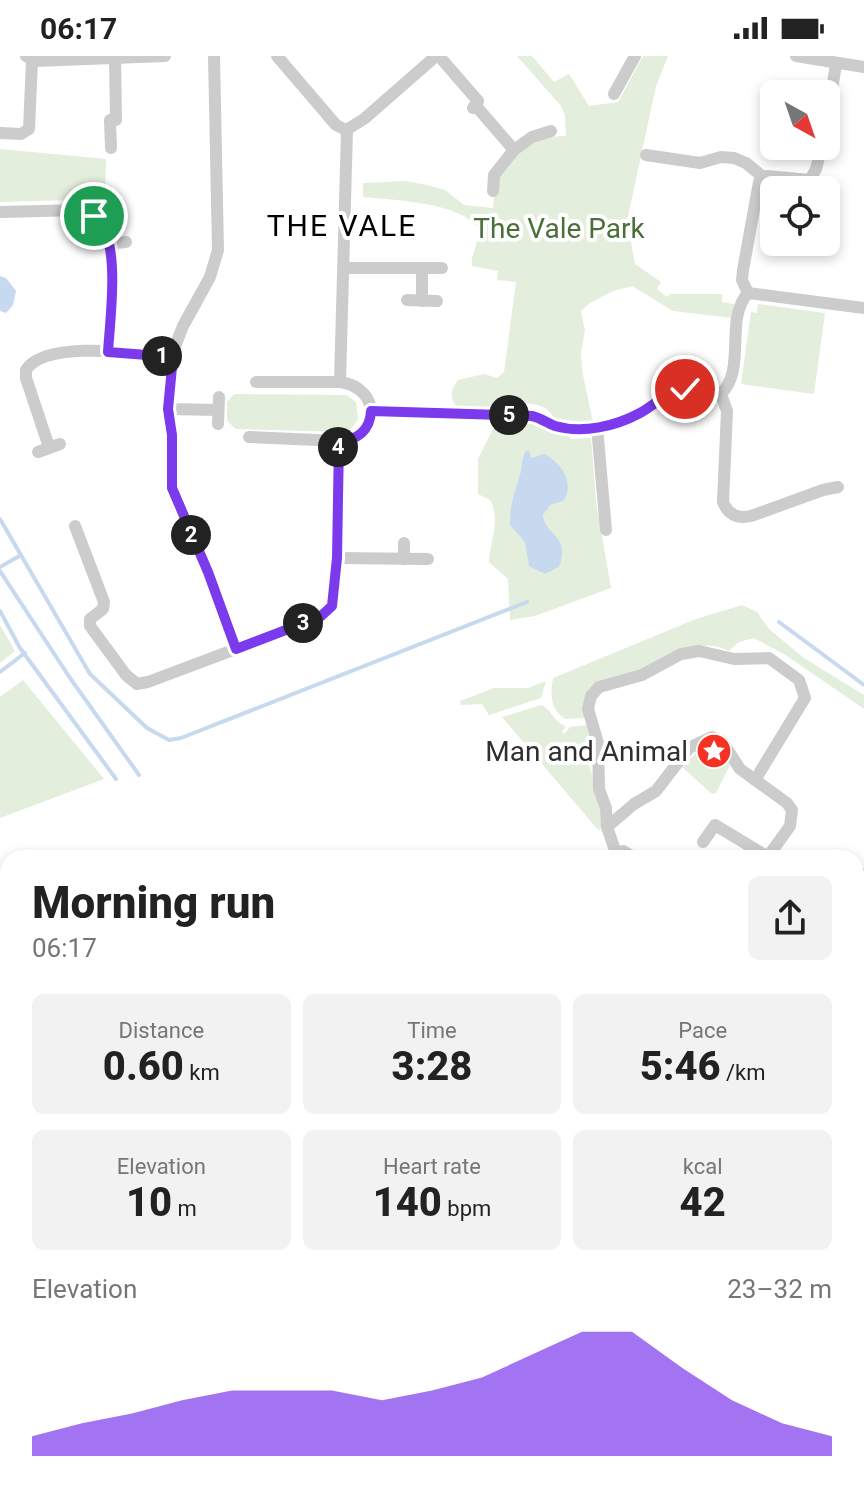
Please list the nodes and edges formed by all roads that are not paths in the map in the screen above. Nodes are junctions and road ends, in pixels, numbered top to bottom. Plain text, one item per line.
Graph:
1 (165, 56) edge
2 (214, 56) edge
3 (277, 56) edge
4 (438, 56) edge
5 (635, 56) edge
6 (796, 56) edge
7 (98, 57) edge
8 (115, 57) edge
9 (29, 58) edge
10 (836, 64) junction
11 (864, 67) edge
12 (834, 80) edge
13 (614, 94) dead end
14 (347, 130) junction
15 (551, 131) dead end
16 (0, 133) edge
17 (111, 148) dead end
18 (514, 150) junction
19 (646, 155) dead end
20 (485, 164) dead end
21 (494, 175) junction
22 (762, 176) edge
23 (760, 183) edge
24 (493, 191) dead end
25 (0, 212) edge
26 (126, 242) dead end
27 (108, 244) junction
28 (344, 268) junction
29 (422, 268) junction
30 (442, 268) dead end
31 (748, 293) junction
32 (407, 300) dead end
33 (422, 301) junction
34 (437, 301) dead end
35 (864, 308) edge
36 (108, 352) junction
37 (173, 357) junction
38 (256, 382) dead end
39 (340, 382) junction
40 (721, 394) junction
41 (168, 409) junction
42 (218, 410) dead end
43 (371, 411) junction
44 (597, 427) junction
45 (249, 437) dead end
46 (339, 441) junction
47 (49, 448) dead end
48 (838, 487) dead end
49 (75, 526) dead end
50 (606, 530) dead end
51 (404, 543) dead end
52 (337, 558) junction
53 (404, 559) junction
54 (428, 559) dead end
55 (236, 649) junction
56 (755, 780) junction
57 (607, 827) junction
58 (703, 842) dead end
59 (612, 850) edge
60 (754, 850) edge
61 (773, 850) edge

1 - 8 street
2 - 37 street
3 - 14 street
4 - 14 street
4 - 18 street
5 - 13 street
6 - 10 street
7 - 8 street
7 - 9 street
8 - 17 street
9 - 16 street
10 - 11 street
10 - 12 street
14 - 28 street
15 - 18 street
18 - 21 street
19 - 22 street
20 - 21 street
21 - 24 street
23 - 31 street
25 - 27 street
26 - 27 street
27 - 36 street
28 - 29 street
28 - 39 street
29 - 30 street
29 - 33 street
31 - 35 street
31 - 40 street
32 - 33 street
33 - 34 street
36 - 37 street
36 - 47 street
37 - 41 street
38 - 39 street
39 - 43 street
40 - 44 street
40 - 48 street
41 - 42 street
41 - 55 street
43 - 44 street
43 - 46 street
44 - 50 street
45 - 46 street
46 - 52 street
49 - 55 street
51 - 53 street
52 - 53 street
52 - 55 street
53 - 54 street
56 - 57 street
56 - 57 street
56 - 61 street
57 - 59 street
58 - 60 street

